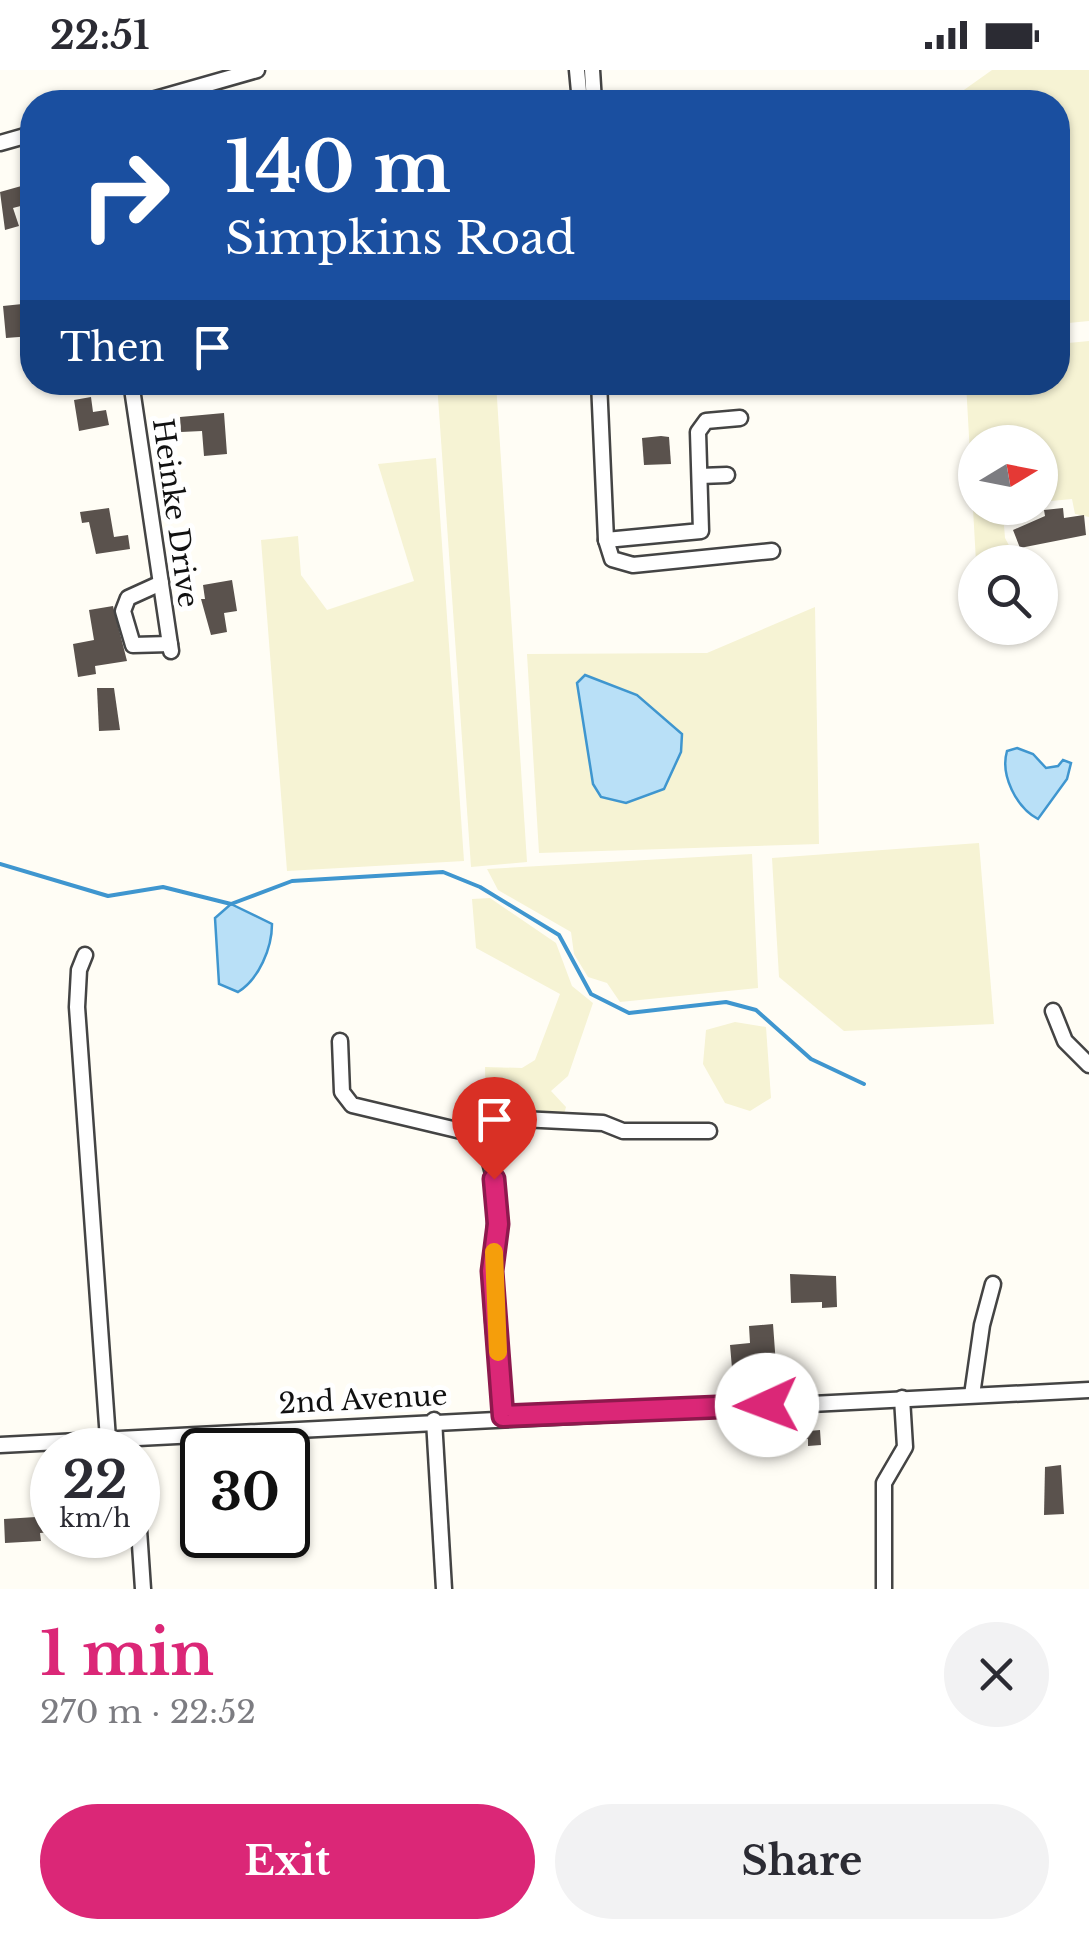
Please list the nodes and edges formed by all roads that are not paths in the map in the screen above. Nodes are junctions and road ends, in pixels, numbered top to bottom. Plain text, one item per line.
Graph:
1 (258, 70) edge
2 (187, 90) edge
3 (133, 395) edge
4 (600, 395) edge
5 (740, 418) dead end
6 (727, 475) dead end
7 (700, 476) junction
8 (606, 540) junction
9 (772, 551) dead end
10 (161, 583) junction
11 (85, 955) dead end
12 (1052, 1010) dead end
13 (340, 1040) dead end
14 (1089, 1065) edge
15 (709, 1130) dead end
16 (490, 1155) junction
17 (994, 1284) dead end
18 (1089, 1390) edge
19 (972, 1395) junction
20 (902, 1398) junction
21 (503, 1416) junction
22 (434, 1420) junction
23 (107, 1428) edge
24 (160, 1442) edge
25 (30, 1444) edge
26 (0, 1446) edge
27 (141, 1558) edge
28 (143, 1589) edge
29 (444, 1589) edge
30 (884, 1589) edge

1 - 2 street
3 - 10 street, Heinke Drive
4 - 8 street
5 - 7 street
6 - 7 street
7 - 8 street
8 - 9 street
10 - 10 street, Heinke Drive
11 - 23 street
12 - 14 street
13 - 16 street
15 - 16 street
16 - 21 street
17 - 19 street
18 - 19 street, 2nd Avenue
19 - 20 street, 2nd Avenue
20 - 21 street, 2nd Avenue
20 - 30 street
21 - 22 street, 2nd Avenue
22 - 24 street, 2nd Avenue
22 - 29 street
25 - 26 street, 2nd Avenue
27 - 28 street

